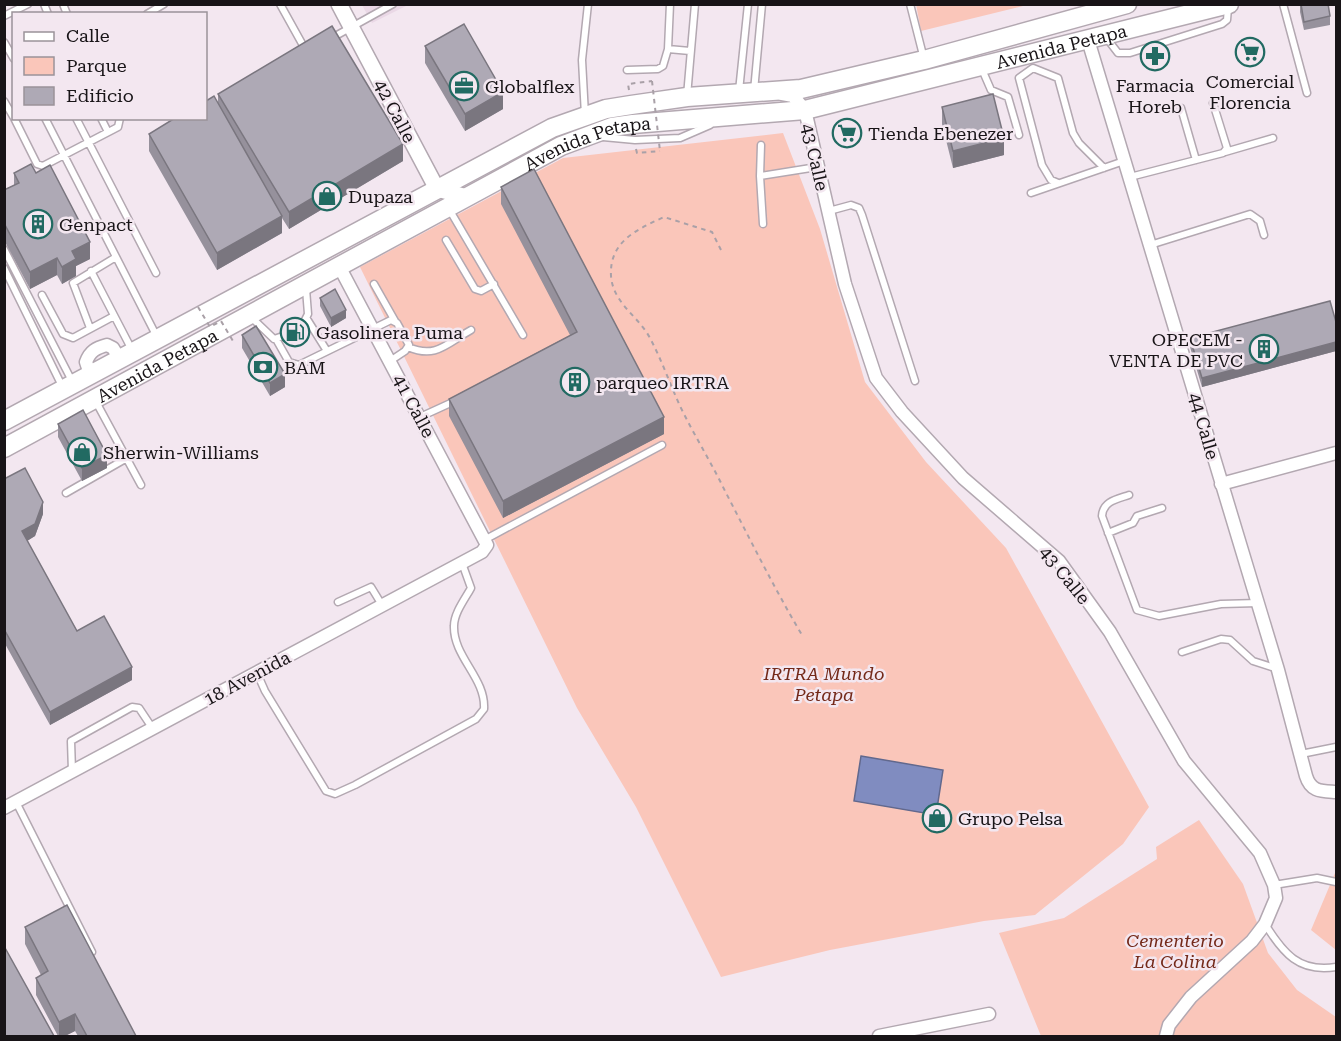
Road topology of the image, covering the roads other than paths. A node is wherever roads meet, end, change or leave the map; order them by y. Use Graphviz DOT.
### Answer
graph roads {
  1 [pos="28,4"];
  2 [pos="280,4"];
  3 [pos="339,4"];
  4 [pos="393,4"];
  5 [pos="588,4"];
  6 [pos="670,4"];
  7 [pos="695,4"];
  8 [pos="748,4"];
  9 [pos="762,4"];
  10 [pos="910,4"];
  11 [pos="1127,4"];
  12 [pos="1283,4"];
  13 [pos="1228,5"];
  14 [pos="1094,9"];
  15 [pos="20,11"];
  16 [pos="351,28"];
  17 [pos="1098,37"];
  18 [pos="4,42"];
  19 [pos="320,44"];
  20 [pos="310,49"];
  21 [pos="668,49"];
  22 [pos="690,51"];
  23 [pos="12,56"];
  24 [pos="924,60"];
  25 [pos="981,66"];
  26 [pos="627,70"];
  27 [pos="751,92"];
  28 [pos="1307,93"];
  29 [pos="687,97"];
  30 [pos="4,101"];
  31 [pos="1213,103"];
  32 [pos="1181,108"];
  33 [pos="805,110"];
  34 [pos="12,115"];
  35 [pos="585,116"];
  36 [pos="15,120"];
  37 [pos="46,120"];
  38 [pos="77,120"];
  39 [pos="102,120"];
  40 [pos="120,120"];
  41 [pos="108,132"];
  42 [pos="1019,135"];
  43 [pos="1273,138"];
  44 [pos="88,142"];
  45 [pos="761,145"];
  46 [pos="1223,153"];
  47 [pos="64,155"];
  48 [pos="1196,160"];
  49 [pos="1124,161"];
  50 [pos="817,167"];
  51 [pos="1104,168"];
  52 [pos="760,176"];
  53 [pos="1129,177"];
  54 [pos="1058,183"];
  55 [pos="437,189"];
  56 [pos="1031,193"];
  57 [pos="467,197"];
  58 [pos="448,208"];
  59 [pos="828,211"];
  60 [pos="763,224"];
  61 [pos="1264,235"];
  62 [pos="446,240"];
  63 [pos="1149,246"];
  64 [pos="4,249"];
  65 [pos="116,257"];
  66 [pos="4,268"];
  67 [pos="340,268"];
  68 [pos="91,270"];
  69 [pos="156,273"];
  70 [pos="374,284"];
  71 [pos="494,284"];
  72 [pos="306,286"];
  73 [pos="42,295"];
  74 [pos="114,316"];
  75 [pos="250,316"];
  76 [pos="395,321"];
  77 [pos="90,328"];
  78 [pos="373,329"];
  79 [pos="471,330"];
  80 [pos="523,335"];
  81 [pos="283,336"];
  82 [pos="158,339"];
  83 [pos="276,339"];
  84 [pos="408,347"];
  85 [pos="327,351"];
  86 [pos="126,355"];
  87 [pos="390,361"];
  88 [pos="915,381"];
  89 [pos="69,386"];
  90 [pos="95,400"];
  91 [pos="458,400"];
  92 [pos="420,417"];
  93 [pos="4,421"];
  94 [pos="662,445"];
  95 [pos="4,448"];
  96 [pos="1336,453"];
  97 [pos="127,458"];
  98 [pos="1221,484"];
  99 [pos="141,485"];
  100 [pos="66,493"];
  101 [pos="1129,495"];
  102 [pos="1162,508"];
  103 [pos="1108,533"];
  104 [pos="486,542"];
  105 [pos="462,562"];
  106 [pos="338,602"];
  107 [pos="1258,603"];
  108 [pos="382,605"];
  109 [pos="1182,652"];
  110 [pos="1278,670"];
  111 [pos="257,673"];
  112 [pos="153,730"];
  113 [pos="1336,747"];
  114 [pos="1300,754"];
  115 [pos="73,772"];
  116 [pos="1336,792"];
  117 [pos="16,802"];
  118 [pos="4,808"];
  119 [pos="1336,882"];
  120 [pos="1274,885"];
  121 [pos="1265,924"];
  122 [pos="93,955"];
  123 [pos="1336,967"];
  124 [pos="989,1014"];
  125 [pos="879,1036"];
  126 [pos="1166,1036"];
  1 -- 15 [label="lane"];
  2 -- 20 [label="lane"];
  3 -- 16 [label="street, 42 Calle"];
  4 -- 16 [label="lane"];
  5 -- 35 [label="lane"];
  6 -- 21 [label="lane"];
  7 -- 22 [label="lane"];
  8 -- 27 [label="lane"];
  9 -- 27 [label="lane"];
  10 -- 24 [label="lane"];
  11 -- 14 [label="main road, Avenida Petapa"];
  12 -- 28 [label="lane"];
  13 -- 17 [label="main road, Avenida Petapa"];
  14 -- 17 [label="main road"];
  14 -- 24 [label="main road, Avenida Petapa"];
  16 -- 19 [label="lane"];
  16 -- 55 [label="street, 42 Calle"];
  17 -- 25 [label="main road, Avenida Petapa"];
  17 -- 49 [label="street, 44 Calle"];
  18 -- 23 [label="lane"];
  21 -- 22 [label="lane"];
  21 -- 26 [label="lane"];
  22 -- 29 [label="lane"];
  24 -- 27 [label="main road, Avenida Petapa"];
  25 -- 33 [label="main road, Avenida Petapa"];
  25 -- 42 [label="lane"];
  27 -- 29 [label="main road, Avenida Petapa"];
  27 -- 33 [label="street, 43 Calle"];
  29 -- 35 [label="main road, Avenida Petapa"];
  30 -- 34 [label="lane"];
  31 -- 46 [label="lane"];
  32 -- 48 [label="lane"];
  33 -- 50 [label="street, 43 Calle"];
  33 -- 57 [label="main road, Avenida Petapa"];
  35 -- 55 [label="main road, Avenida Petapa"];
  36 -- 47 [label="lane"];
  37 -- 47 [label="lane"];
  38 -- 44 [label="lane"];
  39 -- 41 [label="lane"];
  40 -- 41 [label="lane"];
  41 -- 44 [label="lane"];
  43 -- 46 [label="lane"];
  44 -- 47 [label="lane"];
  44 -- 69 [label="lane"];
  45 -- 52 [label="lane"];
  46 -- 48 [label="lane"];
  47 -- 65 [label="lane"];
  48 -- 53 [label="lane"];
  49 -- 51 [label="lane"];
  49 -- 53 [label="street, 44 Calle"];
  50 -- 52 [label="lane"];
  50 -- 59 [label="street, 43 Calle"];
  51 -- 54 [label="lane"];
  51 -- 54 [label="lane"];
  52 -- 60 [label="lane"];
  53 -- 63 [label="street, 44 Calle"];
  54 -- 56 [label="lane"];
  55 -- 57 [label="street"];
  55 -- 82 [label="main road, Avenida Petapa"];
  57 -- 58 [label="main road, Avenida Petapa"];
  58 -- 67 [label="main road, Avenida Petapa"];
  58 -- 71 [label="lane"];
  59 -- 88 [label="lane"];
  59 -- 120 [label="street, 43 Calle"];
  61 -- 63 [label="lane"];
  62 -- 71 [label="lane"];
  63 -- 98 [label="street, 44 Calle"];
  64 -- 89 [label="lane"];
  65 -- 68 [label="lane"];
  65 -- 82 [label="lane"];
  66 -- 89 [label="lane"];
  67 -- 72 [label="main road, Avenida Petapa"];
  67 -- 78 [label="street, 41 Calle"];
  68 -- 74 [label="lane"];
  68 -- 77 [label="lane"];
  70 -- 76 [label="lane"];
  71 -- 80 [label="lane"];
  72 -- 75 [label="main road, Avenida Petapa"];
  72 -- 85 [label="lane"];
  73 -- 77 [label="lane"];
  74 -- 77 [label="lane"];
  74 -- 86 [label="lane"];
  75 -- 83 [label="lane"];
  75 -- 90 [label="main road, Avenida Petapa"];
  76 -- 78 [label="lane"];
  76 -- 84 [label="lane"];
  78 -- 85 [label="lane"];
  78 -- 87 [label="street, 41 Calle"];
  79 -- 84 [label="lane"];
  81 -- 83 [label="lane"];
  82 -- 86 [label="main road, Avenida Petapa"];
  83 -- 85 [label="lane"];
  84 -- 87 [label="lane"];
  86 -- 89 [label="main road, Avenida Petapa"];
  87 -- 92 [label="street, 41 Calle"];
  89 -- 93 [label="main road, Avenida Petapa"];
  90 -- 95 [label="main road, Avenida Petapa"];
  90 -- 97 [label="lane"];
  91 -- 92 [label="lane"];
  92 -- 104 [label="street, 41 Calle"];
  94 -- 104 [label="lane"];
  96 -- 98 [label="street"];
  97 -- 99 [label="lane"];
  97 -- 100 [label="lane"];
  98 -- 107 [label="street, 44 Calle"];
  101 -- 103 [label="lane"];
  102 -- 103 [label="lane"];
  103 -- 107 [label="lane"];
  104 -- 105 [label="street, 18 Avenida"];
  105 -- 108 [label="street, 18 Avenida"];
  105 -- 111 [label="lane"];
  106 -- 108 [label="lane"];
  107 -- 110 [label="street, 44 Calle"];
  108 -- 111 [label="street, 18 Avenida"];
  109 -- 110 [label="lane"];
  110 -- 114 [label="street, 44 Calle"];
  111 -- 112 [label="street, 18 Avenida"];
  112 -- 115 [label="street, 18 Avenida"];
  112 -- 115 [label="lane"];
  113 -- 114 [label="lane"];
  114 -- 116 [label="street, 44 Calle"];
  115 -- 117 [label="street, 18 Avenida"];
  117 -- 118 [label="street, 18 Avenida"];
  117 -- 122 [label="lane"];
  119 -- 120 [label="lane"];
  120 -- 121 [label="street"];
  121 -- 123 [label="lane"];
  121 -- 126 [label="street"];
  124 -- 125 [label="street"];
}
